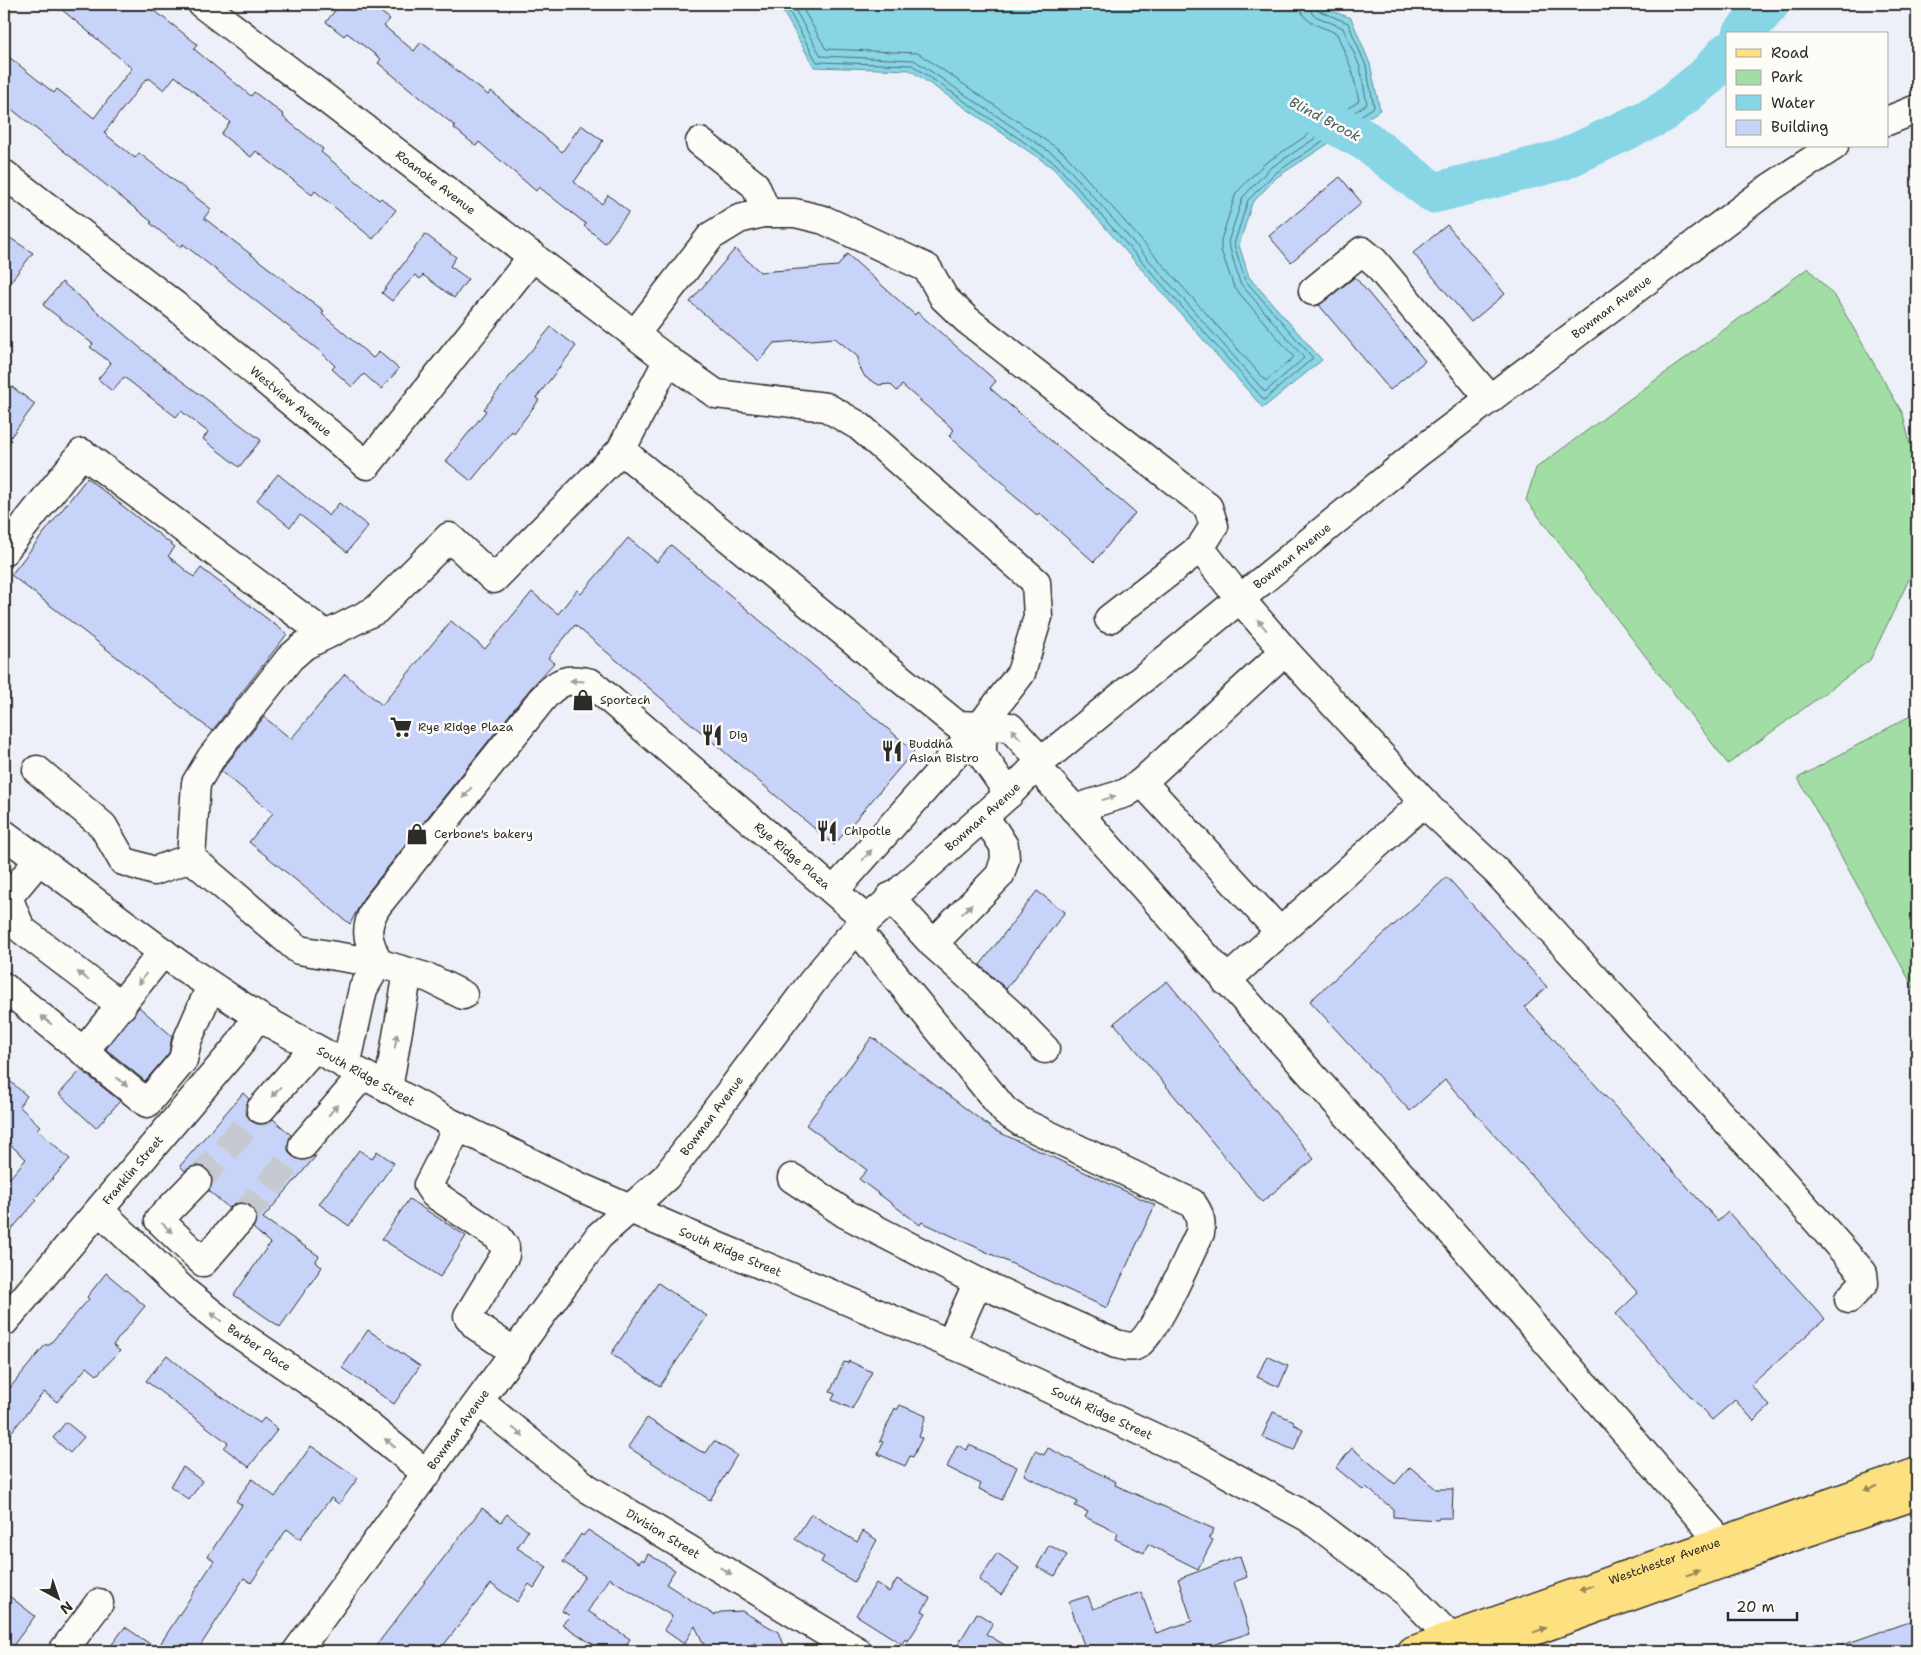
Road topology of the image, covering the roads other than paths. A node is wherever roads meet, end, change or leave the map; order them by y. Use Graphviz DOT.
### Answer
graph roads {
  1 [pos="202,4"];
  2 [pos="1917,109"];
  3 [pos="1888,121"];
  4 [pos="700,142"];
  5 [pos="1831,148"];
  6 [pos="4,174"];
  7 [pos="767,213"];
  8 [pos="533,256"];
  9 [pos="1314,291"];
  10 [pos="635,334"];
  11 [pos="668,360"];
  12 [pos="1490,399"];
  13 [pos="622,450"];
  14 [pos="1200,548"];
  15 [pos="4,551"];
  16 [pos="1240,599"];
  17 [pos="1109,619"];
  18 [pos="326,635"];
  19 [pos="1285,651"];
  20 [pos="982,724"];
  21 [pos="1039,764"];
  22 [pos="37,770"];
  23 [pos="1142,782"];
  24 [pos="1009,794"];
  25 [pos="1424,802"];
  26 [pos="1074,810"];
  27 [pos="982,817"];
  28 [pos="4,834"];
  29 [pos="191,858"];
  30 [pos="39,860"];
  31 [pos="834,891"];
  32 [pos="890,897"];
  33 [pos="6,900"];
  34 [pos="862,924"];
  35 [pos="1280,932"];
  36 [pos="933,944"];
  37 [pos="162,952"];
  38 [pos="378,963"];
  39 [pos="408,972"];
  40 [pos="1226,981"];
  41 [pos="211,986"];
  42 [pos="4,987"];
  43 [pos="463,995"];
  44 [pos="122,1006"];
  45 [pos="256,1016"];
  46 [pos="314,1048"];
  47 [pos="1046,1049"];
  48 [pos="85,1050"];
  49 [pos="354,1071"];
  50 [pos="388,1089"];
  51 [pos="261,1109"];
  52 [pos="458,1127"];
  53 [pos="303,1145"];
  54 [pos="792,1178"];
  55 [pos="197,1181"];
  56 [pos="631,1208"];
  57 [pos="100,1211"];
  58 [pos="241,1218"];
  59 [pos="978,1282"];
  60 [pos="1849,1299"];
  61 [pos="4,1322"];
  62 [pos="950,1344"];
  63 [pos="516,1353"];
  64 [pos="480,1402"];
  65 [pos="1917,1472"];
  66 [pos="427,1474"];
  67 [pos="1917,1495"];
  68 [pos="1720,1542"];
  69 [pos="99,1603"];
  70 [pos="1457,1644"];
  71 [pos="63,1651"];
  72 [pos="297,1651"];
  73 [pos="857,1651"];
  74 [pos="1410,1651"];
  75 [pos="1478,1651"];
  1 -- 8 [label="street, Roanoke Avenue"];
  2 -- 3 [label="street"];
  4 -- 7 [label="street"];
  5 -- 12 [label="street, Bowman Avenue"];
  6 -- 8 [label="street, Westview Avenue"];
  7 -- 10 [label="street"];
  7 -- 14 [label="street"];
  8 -- 10 [label="street, Roanoke Avenue"];
  9 -- 12 [label="street"];
  10 -- 11 [label="street, Roanoke Avenue"];
  11 -- 13 [label="street"];
  11 -- 20 [label="street, Roanoke Avenue"];
  12 -- 16 [label="street, Bowman Avenue"];
  13 -- 18 [label="street"];
  13 -- 20 [label="street"];
  14 -- 16 [label="street"];
  14 -- 17 [label="street"];
  15 -- 18 [label="street"];
  19 -- 16 [label="street, one-way"];
  16 -- 21 [label="street, Bowman Avenue"];
  18 -- 29 [label="street"];
  19 -- 23 [label="street"];
  19 -- 25 [label="street"];
  21 -- 20 [label="street, one-way"];
  20 -- 24 [label="street"];
  31 -- 20 [label="street, Roanoke Avenue, one-way"];
  21 -- 24 [label="street, Bowman Avenue"];
  21 -- 26 [label="street"];
  22 -- 29 [label="street"];
  26 -- 23 [label="street, one-way"];
  23 -- 35 [label="street"];
  24 -- 27 [label="street, Bowman Avenue"];
  25 -- 35 [label="street"];
  25 -- 60 [label="street"];
  26 -- 40 [label="street"];
  27 -- 32 [label="street, Bowman Avenue"];
  36 -- 27 [label="street, one-way"];
  28 -- 30 [label="street, South Ridge Street"];
  29 -- 38 [label="street"];
  30 -- 33 [label="street"];
  30 -- 37 [label="street, South Ridge Street"];
  31 -- 34 [label="street, Rye Ridge Plaza"];
  31 -- 38 [label="street, Rye Ridge Plaza, one-way"];
  32 -- 34 [label="street, Bowman Avenue"];
  32 -- 36 [label="street"];
  44 -- 33 [label="street, one-way"];
  34 -- 56 [label="street, Bowman Avenue"];
  34 -- 59 [label="street, Rye Ridge Plaza"];
  35 -- 40 [label="street"];
  36 -- 47 [label="street"];
  37 -- 41 [label="street, South Ridge Street"];
  37 -- 44 [label="street, one-way"];
  38 -- 39 [label="street"];
  38 -- 49 [label="street"];
  39 -- 43 [label="street"];
  50 -- 39 [label="street, one-way"];
  40 -- 68 [label="street"];
  41 -- 45 [label="street, South Ridge Street"];
  48 -- 41 [label="street, one-way"];
  48 -- 42 [label="street, one-way"];
  44 -- 48 [label="street"];
  45 -- 46 [label="street, South Ridge Street"];
  45 -- 57 [label="street, Franklin Street"];
  46 -- 49 [label="street, South Ridge Street"];
  46 -- 51 [label="street, one-way"];
  49 -- 50 [label="street, South Ridge Street"];
  53 -- 49 [label="street, one-way"];
  50 -- 52 [label="street, South Ridge Street"];
  52 -- 56 [label="street, South Ridge Street"];
  52 -- 63 [label="street"];
  54 -- 59 [label="street"];
  55 -- 58 [label="street, one-way"];
  56 -- 62 [label="street, South Ridge Street"];
  56 -- 63 [label="street, Bowman Avenue"];
  57 -- 61 [label="street, Franklin Street"];
  66 -- 57 [label="street, Barber Place, one-way"];
  59 -- 62 [label="street"];
  62 -- 70 [label="street, South Ridge Street"];
  63 -- 64 [label="street, Bowman Avenue"];
  64 -- 66 [label="street, Bowman Avenue"];
  64 -- 73 [label="street, Division Street, one-way"];
  65 -- 68 [label="main road, Westchester Avenue, one-way"];
  66 -- 72 [label="street, Bowman Avenue"];
  75 -- 67 [label="main road, Westchester Avenue, one-way"];
  68 -- 70 [label="main road, Westchester Avenue, one-way"];
  69 -- 71 [label="street"];
  70 -- 74 [label="main road, Westchester Avenue"];
}
